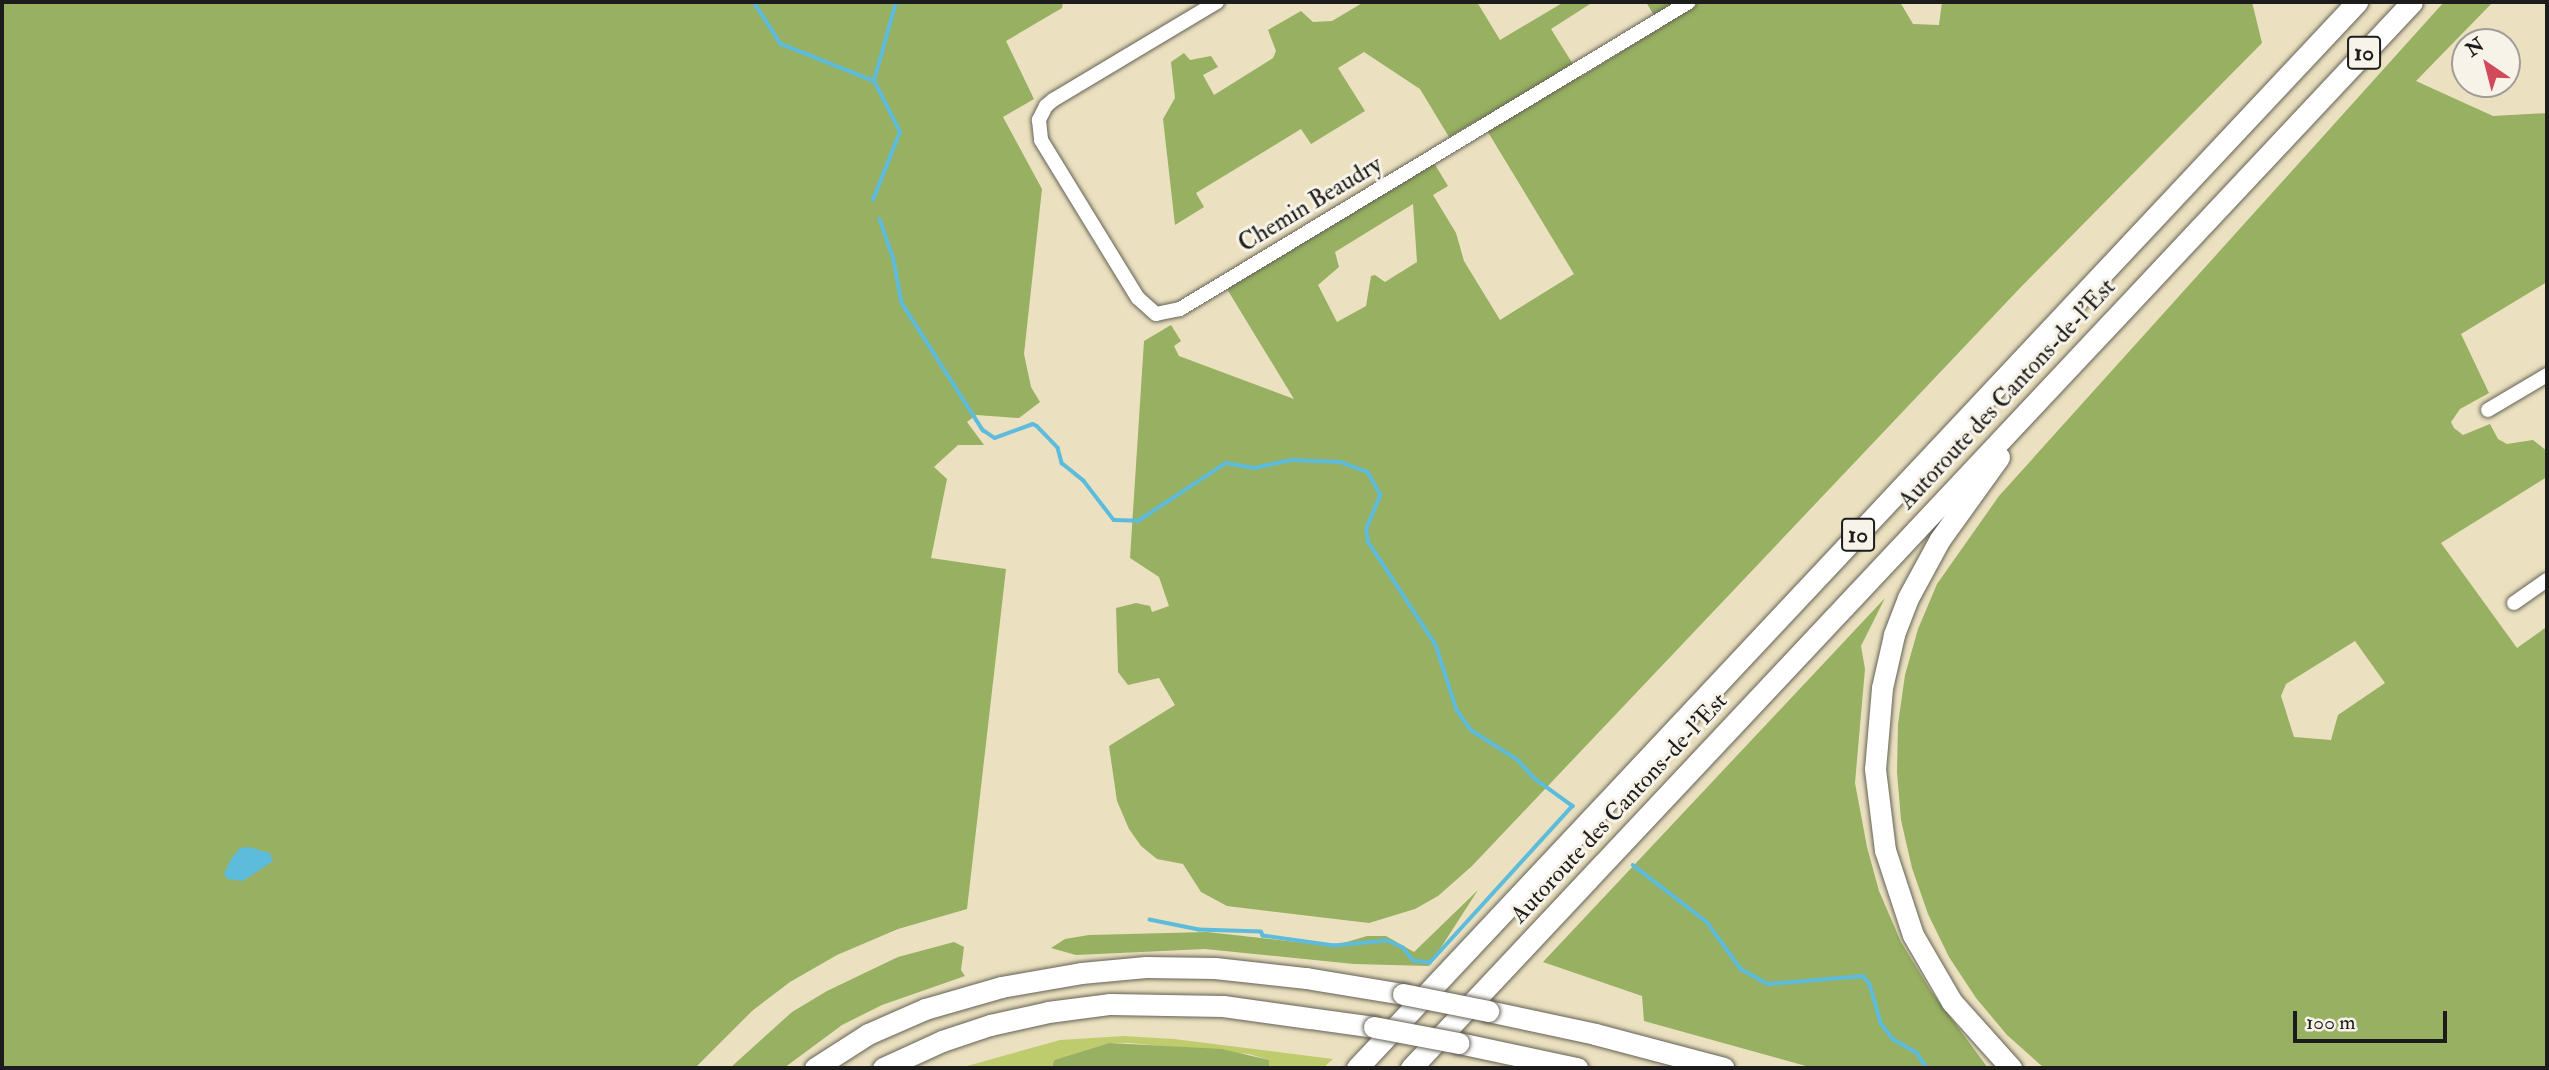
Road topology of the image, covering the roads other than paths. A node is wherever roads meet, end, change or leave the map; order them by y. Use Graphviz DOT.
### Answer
graph roads {
  1 [pos="1217,2"];
  2 [pos="1689,2"];
  3 [pos="2357,2"];
  4 [pos="2412,2"];
  5 [pos="2547,375"];
  6 [pos="2041,398"];
  7 [pos="2488,410"];
  8 [pos="2547,580"];
  9 [pos="2514,603"];
  10 [pos="815,1068"];
  11 [pos="883,1068"];
  12 [pos="1357,1068"];
  13 [pos="1411,1068"];
  14 [pos="1577,1068"];
  15 [pos="1724,1068"];
  16 [pos="2011,1068"];
  1 -- 2 [label="street, Chemin Beaudry"];
  3 -- 12 [label="highway, Autoroute des Cantons-de-l'Est / 10"];
  4 -- 6 [label="highway, Autoroute des Cantons-de-l'Est / 10"];
  5 -- 7 [label="street"];
  6 -- 13 [label="highway, Autoroute des Cantons-de-l'Est / 10"];
  6 -- 16 [label="highway"];
  8 -- 9 [label="street"];
  10 -- 15 [label="highway, bridge"];
  11 -- 14 [label="highway, bridge"];
}
